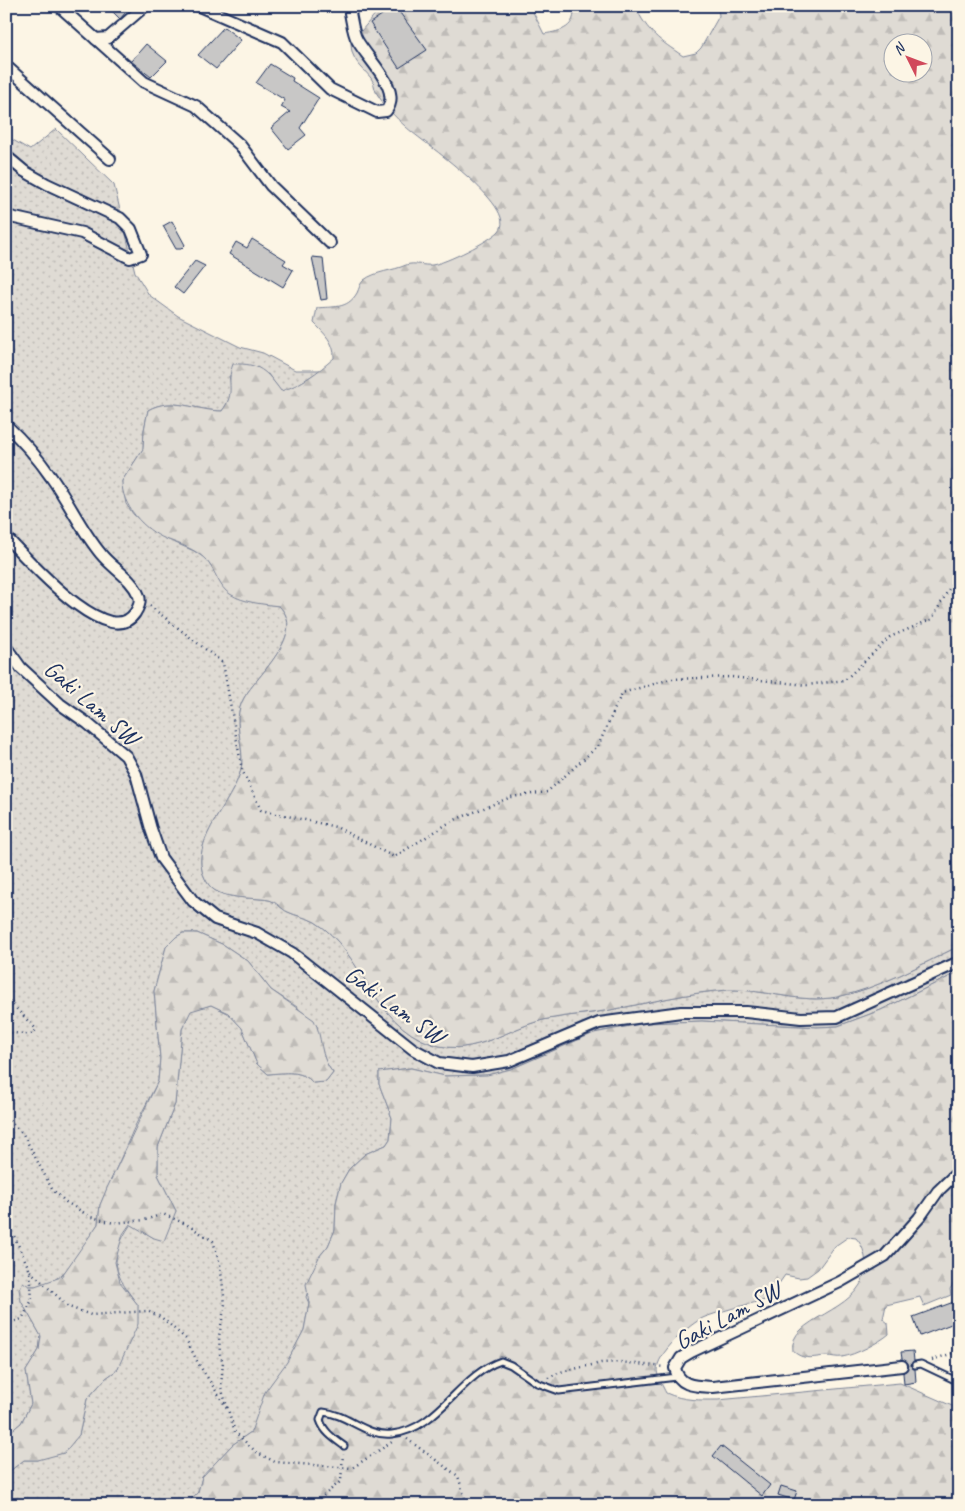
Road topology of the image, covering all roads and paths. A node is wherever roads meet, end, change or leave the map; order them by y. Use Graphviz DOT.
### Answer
graph roads {
  1 [pos="59,6"];
  2 [pos="145,6"];
  3 [pos="198,6"];
  4 [pos="354,6"];
  5 [pos="96,39"];
  6 [pos="6,66"];
  7 [pos="6,156"];
  8 [pos="110,160"];
  9 [pos="6,216"];
  10 [pos="330,243"];
  11 [pos="6,425"];
  12 [pos="6,537"];
  13 [pos="959,571"];
  14 [pos="139,597"];
  15 [pos="6,647"];
  16 [pos="959,962"];
  17 [pos="6,998"];
  18 [pos="6,1033"];
  19 [pos="6,1117"];
  20 [pos="959,1171"];
  21 [pos="6,1218"];
  22 [pos="30,1271"];
  23 [pos="6,1324"];
  24 [pos="959,1351"];
  25 [pos="914,1364"];
  26 [pos="921,1364"];
  27 [pos="902,1366"];
  28 [pos="676,1372"];
  29 [pos="959,1382"];
  30 [pos="537,1384"];
  31 [pos="231,1416"];
  32 [pos="398,1432"];
  33 [pos="344,1446"];
  34 [pos="343,1467"];
  35 [pos="320,1505"];
  36 [pos="467,1505"];
  1 -- 5 [label="street"];
  2 -- 5 [label="street"];
  3 -- 4 [label="street"];
  5 -- 10 [label="street"];
  6 -- 8 [label="street"];
  7 -- 9 [label="street"];
  11 -- 14 [label="street"];
  12 -- 14 [label="street"];
  13 -- 14 [label="path"];
  15 -- 16 [label="street, Gaki Lam SW"];
  17 -- 18 [label="path"];
  19 -- 31 [label="path"];
  20 -- 28 [label="street, Gaki Lam SW"];
  21 -- 22 [label="path"];
  22 -- 23 [label="path"];
  22 -- 31 [label="path"];
  24 -- 26 [label="path"];
  25 -- 26 [label="lane"];
  26 -- 29 [label="lane"];
  27 -- 28 [label="street, Gaki Lam SW"];
  28 -- 30 [label="lane"];
  28 -- 30 [label="path"];
  30 -- 32 [label="lane"];
  31 -- 34 [label="path"];
  32 -- 33 [label="lane"];
  32 -- 34 [label="path"];
  32 -- 36 [label="path"];
  33 -- 34 [label="path"];
  34 -- 35 [label="path"];
}
